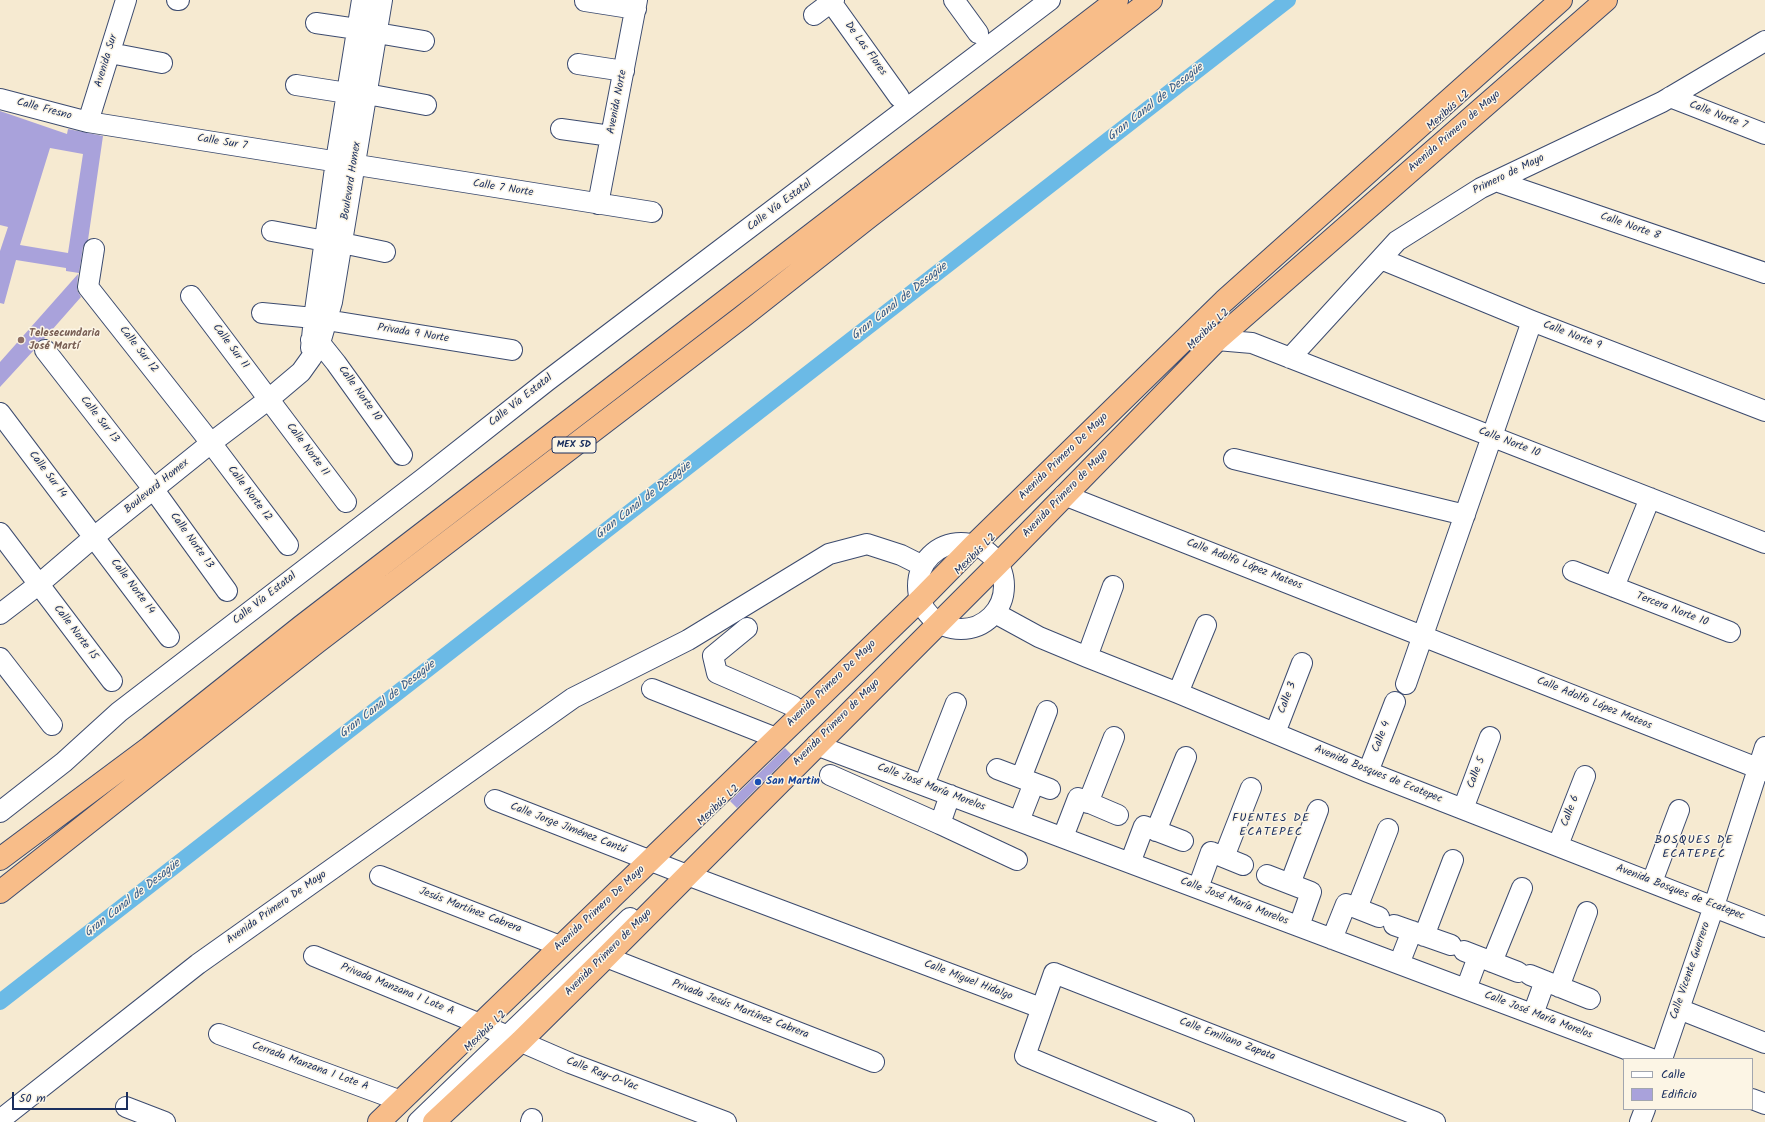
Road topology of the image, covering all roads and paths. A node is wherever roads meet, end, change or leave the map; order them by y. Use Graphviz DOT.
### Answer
graph roads {
  1 [pos="126,0"];
  2 [pos="362,0"];
  3 [pos="382,0"];
  4 [pos="954,0"];
  5 [pos="1050,0"];
  6 [pos="1117,0"];
  7 [pos="1151,0"];
  8 [pos="1561,0"];
  9 [pos="1571,0"];
  10 [pos="1591,0"];
  11 [pos="1606,0"];
  12 [pos="585,1"];
  13 [pos="832,1"];
  14 [pos="637,4"];
  15 [pos="814,16"];
  16 [pos="316,23"];
  17 [pos="357,29"];
  18 [pos="377,33"];
  19 [pos="978,33"];
  20 [pos="424,41"];
  21 [pos="1765,41"];
  22 [pos="110,53"];
  23 [pos="162,63"];
  24 [pos="578,64"];
  25 [pos="624,71"];
  26 [pos="296,85"];
  27 [pos="347,93"];
  28 [pos="367,94"];
  29 [pos="899,97"];
  30 [pos="1670,97"];
  31 [pos="0,98"];
  32 [pos="426,105"];
  33 [pos="88,122"];
  34 [pos="561,129"];
  35 [pos="1765,134"];
  36 [pos="611,136"];
  37 [pos="346,162"];
  38 [pos="1496,181"];
  39 [pos="598,204"];
  40 [pos="652,212"];
  41 [pos="272,231"];
  42 [pos="333,242"];
  43 [pos="94,249"];
  44 [pos="385,252"];
  45 [pos="1381,259"];
  46 [pos="1305,263"];
  47 [pos="1765,273"];
  48 [pos="191,296"];
  49 [pos="1231,311"];
  50 [pos="262,313"];
  51 [pos="321,320"];
  52 [pos="1532,321"];
  53 [pos="1207,335"];
  54 [pos="1252,343"];
  55 [pos="314,347"];
  56 [pos="45,350"];
  57 [pos="512,350"];
  58 [pos="1290,358"];
  59 [pos="269,399"];
  60 [pos="1765,411"];
  61 [pos="0,413"];
  62 [pos="1492,437"];
  63 [pos="211,443"];
  64 [pos="402,455"];
  65 [pos="1234,459"];
  66 [pos="154,490"];
  67 [pos="1064,495"];
  68 [pos="1650,498"];
  69 [pos="346,502"];
  70 [pos="1465,515"];
  71 [pos="0,534"];
  72 [pos="94,537"];
  73 [pos="1765,543"];
  74 [pos="288,545"];
  75 [pos="987,553"];
  76 [pos="923,566"];
  77 [pos="1572,571"];
  78 [pos="38,584"];
  79 [pos="1113,586"];
  80 [pos="1614,587"];
  81 [pos="227,591"];
  82 [pos="928,612"];
  83 [pos="995,613"];
  84 [pos="0,614"];
  85 [pos="1206,625"];
  86 [pos="747,628"];
  87 [pos="1730,632"];
  88 [pos="1424,635"];
  89 [pos="169,637"];
  90 [pos="1087,657"];
  91 [pos="0,658"];
  92 [pos="1302,663"];
  93 [pos="112,681"];
  94 [pos="1406,684"];
  95 [pos="652,689"];
  96 [pos="1178,693"];
  97 [pos="1395,702"];
  98 [pos="956,703"];
  99 [pos="1047,711"];
  100 [pos="801,714"];
  101 [pos="52,725"];
  102 [pos="1275,733"];
  103 [pos="1114,737"];
  104 [pos="1490,737"];
  105 [pos="776,738"];
  106 [pos="816,744"];
  107 [pos="1765,747"];
  108 [pos="1186,757"];
  109 [pos="997,769"];
  110 [pos="1762,770"];
  111 [pos="1368,772"];
  112 [pos="830,775"];
  113 [pos="1585,776"];
  114 [pos="1035,783"];
  115 [pos="924,785"];
  116 [pos="1251,788"];
  117 [pos="950,795"];
  118 [pos="494,800"];
  119 [pos="1088,803"];
  120 [pos="1463,809"];
  121 [pos="1318,810"];
  122 [pos="1679,810"];
  123 [pos="0,812"];
  124 [pos="1118,815"];
  125 [pos="1019,821"];
  126 [pos="940,824"];
  127 [pos="1388,829"];
  128 [pos="1156,831"];
  129 [pos="1063,837"];
  130 [pos="1183,841"];
  131 [pos="1558,845"];
  132 [pos="1224,857"];
  133 [pos="0,859"];
  134 [pos="1017,860"];
  135 [pos="1453,860"];
  136 [pos="1130,863"];
  137 [pos="1243,865"];
  138 [pos="669,868"];
  139 [pos="1267,875"];
  140 [pos="380,876"];
  141 [pos="1652,882"];
  142 [pos="1290,884"];
  143 [pos="1198,888"];
  144 [pos="1522,888"];
  145 [pos="0,892"];
  146 [pos="1714,906"];
  147 [pos="1357,908"];
  148 [pos="1587,912"];
  149 [pos="1299,926"];
  150 [pos="1402,927"];
  151 [pos="1765,927"];
  152 [pos="1332,939"];
  153 [pos="560,946"];
  154 [pos="1471,954"];
  155 [pos="314,956"];
  156 [pos="606,957"];
  157 [pos="1399,964"];
  158 [pos="1538,979"];
  159 [pos="1466,989"];
  160 [pos="1590,999"];
  161 [pos="1041,1008"];
  162 [pos="1679,1009"];
  163 [pos="1533,1014"];
  164 [pos="500,1032"];
  165 [pos="219,1034"];
  166 [pos="1765,1043"];
  167 [pos="1649,1058"];
  168 [pos="1662,1058"];
  169 [pos="874,1062"];
  170 [pos="1753,1098"];
  171 [pos="401,1101"];
  172 [pos="1765,1104"];
  173 [pos="126,1107"];
  174 [pos="1645,1110"];
  175 [pos="0,1120"];
  176 [pos="165,1122"];
  177 [pos="379,1122"];
  178 [pos="393,1122"];
  179 [pos="418,1122"];
  180 [pos="434,1122"];
  181 [pos="726,1122"];
  182 [pos="1184,1122"];
  183 [pos="1435,1122"];
  184 [pos="1640,1122"];
  1 -- 22 [label="street, Avenida Sur"];
  2 -- 17 [label="street, Boulevard Homex"];
  3 -- 18 [label="street, Boulevard Homex"];
  4 -- 19 [label="street"];
  5 -- 123 [label="street, Calle Vía Estatal"];
  6 -- 133 [label="highway, MEX 5D"];
  7 -- 145 [label="highway, MEX 5D"];
  8 -- 49 [label="highway, Avenida Primero De Mayo"];
  9 -- 49 [label="street, Mexibús L2"];
  10 -- 49 [label="street, Mexibús L2"];
  11 -- 46 [label="highway, Avenida Primero de Mayo"];
  12 -- 14 [label="street"];
  13 -- 15 [label="street"];
  13 -- 29 [label="street, De Las Flores"];
  14 -- 25 [label="street, Avenida Norte"];
  16 -- 17 [label="street"];
  17 -- 27 [label="street, Boulevard Homex"];
  18 -- 20 [label="street"];
  18 -- 28 [label="street, Boulevard Homex"];
  21 -- 30 [label="street, Primero de Mayo"];
  22 -- 23 [label="street"];
  22 -- 33 [label="street, Avenida Sur"];
  24 -- 25 [label="street"];
  25 -- 36 [label="street, Avenida Norte"];
  26 -- 27 [label="street"];
  27 -- 37 [label="street, Boulevard Homex"];
  28 -- 32 [label="street"];
  28 -- 37 [label="street, Boulevard Homex"];
  30 -- 35 [label="street, Calle Norte 7"];
  30 -- 38 [label="street, Primero de Mayo"];
  31 -- 33 [label="street, Calle Fresno"];
  33 -- 37 [label="street, Calle Sur 7"];
  34 -- 36 [label="street"];
  36 -- 39 [label="street, Avenida Norte"];
  37 -- 39 [label="street, Calle 7 Norte"];
  37 -- 42 [label="street, Boulevard Homex"];
  38 -- 45 [label="street, Primero de Mayo"];
  38 -- 47 [label="street, Calle Norte 8"];
  39 -- 40 [label="street, Calle 7 Norte"];
  41 -- 42 [label="street"];
  42 -- 44 [label="street"];
  42 -- 51 [label="street, Boulevard Homex"];
  43 -- 63 [label="street, Calle Sur 12"];
  45 -- 52 [label="street, Calle Norte 9"];
  45 -- 58 [label="street, Primero de Mayo"];
  46 -- 49 [label="highway, Avenida Primero De Mayo"];
  48 -- 59 [label="street, Calle Sur 11"];
  49 -- 53 [label="highway, Avenida Primero De Mayo"];
  49 -- 54 [label="street"];
  50 -- 51 [label="street, Privada 9 Norte"];
  51 -- 55 [label="street, Boulevard Homex"];
  51 -- 57 [label="street, Privada 9 Norte"];
  52 -- 60 [label="street, Calle Norte 9"];
  52 -- 62 [label="street"];
  53 -- 54 [label="street, Calle Norte 10"];
  53 -- 67 [label="highway, Avenida Primero de Mayo"];
  53 -- 75 [label="highway, Avenida Primero De Mayo"];
  54 -- 58 [label="street, Calle Norte 10"];
  55 -- 59 [label="street, Boulevard Homex"];
  55 -- 64 [label="street, Calle Norte 10"];
  56 -- 66 [label="street, Calle Sur 13"];
  58 -- 62 [label="street, Calle Norte 10"];
  59 -- 63 [label="street, Boulevard Homex"];
  59 -- 69 [label="street, Calle Norte 11"];
  61 -- 72 [label="street, Calle Sur 14"];
  62 -- 68 [label="street, Calle Norte 10"];
  62 -- 70 [label="street"];
  63 -- 66 [label="street, Boulevard Homex"];
  63 -- 74 [label="street, Calle Norte 12"];
  65 -- 70 [label="street"];
  66 -- 72 [label="street, Boulevard Homex"];
  66 -- 81 [label="street, Calle Norte 13"];
  67 -- 75 [label="highway, Avenida Primero de Mayo"];
  67 -- 88 [label="street, Calle Adolfo López Mateos"];
  68 -- 73 [label="street, Calle Norte 10"];
  68 -- 80 [label="street"];
  70 -- 88 [label="street"];
  71 -- 78 [label="street, Calle Norte 15"];
  72 -- 78 [label="street, Boulevard Homex"];
  72 -- 89 [label="street, Calle Norte 14"];
  75 -- 76 [label="street"];
  75 -- 82 [label="highway, Avenida Primero De Mayo"];
  75 -- 82 [label="highway, Avenida Primero de Mayo"];
  75 -- 83 [label="street"];
  76 -- 82 [label="street"];
  76 -- 175 [label="street, Avenida Primero De Mayo"];
  77 -- 80 [label="street, Tercera Norte 10"];
  78 -- 84 [label="street, Boulevard Homex"];
  78 -- 93 [label="street, Calle Norte 15"];
  79 -- 90 [label="street"];
  80 -- 87 [label="street, Tercera Norte 10"];
  82 -- 83 [label="street"];
  82 -- 100 [label="highway, Avenida Primero De Mayo"];
  82 -- 106 [label="highway, Avenida Primero de Mayo"];
  82 -- 138 [label="street, Mexibús L2"];
  83 -- 90 [label="street, Avenida Bosques de Ecatepec"];
  85 -- 96 [label="street"];
  86 -- 100 [label="street"];
  88 -- 94 [label="street"];
  88 -- 110 [label="street, Calle Adolfo López Mateos"];
  90 -- 96 [label="street, Avenida Bosques de Ecatepec"];
  91 -- 101 [label="street"];
  92 -- 102 [label="street, Calle 3"];
  95 -- 105 [label="street"];
  96 -- 102 [label="street, Avenida Bosques de Ecatepec"];
  97 -- 111 [label="street, Calle 4"];
  98 -- 115 [label="street"];
  99 -- 114 [label="street"];
  100 -- 105 [label="highway, Avenida Primero De Mayo"];
  102 -- 111 [label="street, Avenida Bosques de Ecatepec"];
  103 -- 119 [label="street"];
  104 -- 120 [label="street, Calle 5"];
  105 -- 138 [label="highway, Avenida Primero De Mayo"];
  106 -- 115 [label="street, Calle José María Morelos"];
  106 -- 138 [label="highway, Avenida Primero de Mayo"];
  107 -- 110 [label="street, Calle Vicente Guerrero"];
  108 -- 128 [label="street"];
  109 -- 114 [label="street"];
  110 -- 146 [label="street, Calle Vicente Guerrero"];
  111 -- 120 [label="street, Avenida Bosques de Ecatepec"];
  112 -- 126 [label="street"];
  113 -- 131 [label="street, Calle 6"];
  114 -- 125 [label="street"];
  115 -- 117 [label="street, Calle José María Morelos"];
  116 -- 132 [label="street"];
  117 -- 125 [label="street, Calle José María Morelos"];
  117 -- 126 [label="street"];
  118 -- 138 [label="street, Calle Jorge Jiménez Cantú"];
  119 -- 124 [label="street"];
  119 -- 129 [label="street"];
  120 -- 131 [label="street, Avenida Bosques de Ecatepec"];
  121 -- 142 [label="street"];
  122 -- 141 [label="street"];
  125 -- 129 [label="street, Calle José María Morelos"];
  126 -- 134 [label="street"];
  127 -- 147 [label="street"];
  128 -- 130 [label="street"];
  128 -- 136 [label="street"];
  129 -- 136 [label="street, Calle José María Morelos"];
  131 -- 141 [label="street, Avenida Bosques de Ecatepec"];
  132 -- 137 [label="street"];
  132 -- 143 [label="street"];
  135 -- 150 [label="street"];
  136 -- 143 [label="street, Calle José María Morelos"];
  138 -- 153 [label="highway, Avenida Primero De Mayo"];
  138 -- 156 [label="highway, Avenida Primero de Mayo"];
  138 -- 161 [label="street, Calle Miguel Hidalgo"];
  138 -- 164 [label="street, Mexibús L2"];
  139 -- 142 [label="street"];
  140 -- 153 [label="street, Jesús Martínez Cabrera"];
  141 -- 146 [label="street, Avenida Bosques de Ecatepec"];
  142 -- 149 [label="street"];
  143 -- 149 [label="street, Calle José María Morelos"];
  144 -- 154 [label="street"];
  146 -- 151 [label="street, Avenida Bosques de Ecatepec"];
  146 -- 162 [label="street, Calle Vicente Guerrero"];
  147 -- 150 [label="street"];
  147 -- 152 [label="street"];
  148 -- 158 [label="street"];
  149 -- 152 [label="street, Calle José María Morelos"];
  150 -- 154 [label="street"];
  150 -- 157 [label="street"];
  152 -- 157 [label="street, Calle José María Morelos"];
  153 -- 164 [label="highway, Avenida Primero De Mayo"];
  154 -- 158 [label="street"];
  154 -- 159 [label="street"];
  155 -- 164 [label="street, Privada Manzana 1 Lote A"];
  156 -- 164 [label="highway, Avenida Primero de Mayo"];
  156 -- 169 [label="street, Privada Jesús Martínez Cabrera"];
  157 -- 159 [label="street, Calle José María Morelos"];
  158 -- 160 [label="street"];
  158 -- 163 [label="street"];
  159 -- 163 [label="street, Calle José María Morelos"];
  161 -- 182 [label="street"];
  161 -- 183 [label="street, Calle Emiliano Zapata"];
  162 -- 166 [label="street"];
  162 -- 168 [label="street, Calle Vicente Guerrero"];
  163 -- 167 [label="street, Calle José María Morelos"];
  164 -- 171 [label="highway, Avenida Primero De Mayo"];
  164 -- 178 [label="street, Mexibús L2"];
  164 -- 179 [label="street, Mexibús L2"];
  164 -- 180 [label="highway, Avenida Primero de Mayo"];
  164 -- 181 [label="street, Calle Ray-O-Vac"];
  165 -- 171 [label="street, Cerrada Manzana 1 Lote A"];
  170 -- 172 [label="street"];
  171 -- 177 [label="highway, Avenida Primero De Mayo"];
  173 -- 176 [label="street"];
  174 -- 184 [label="street"];
}
